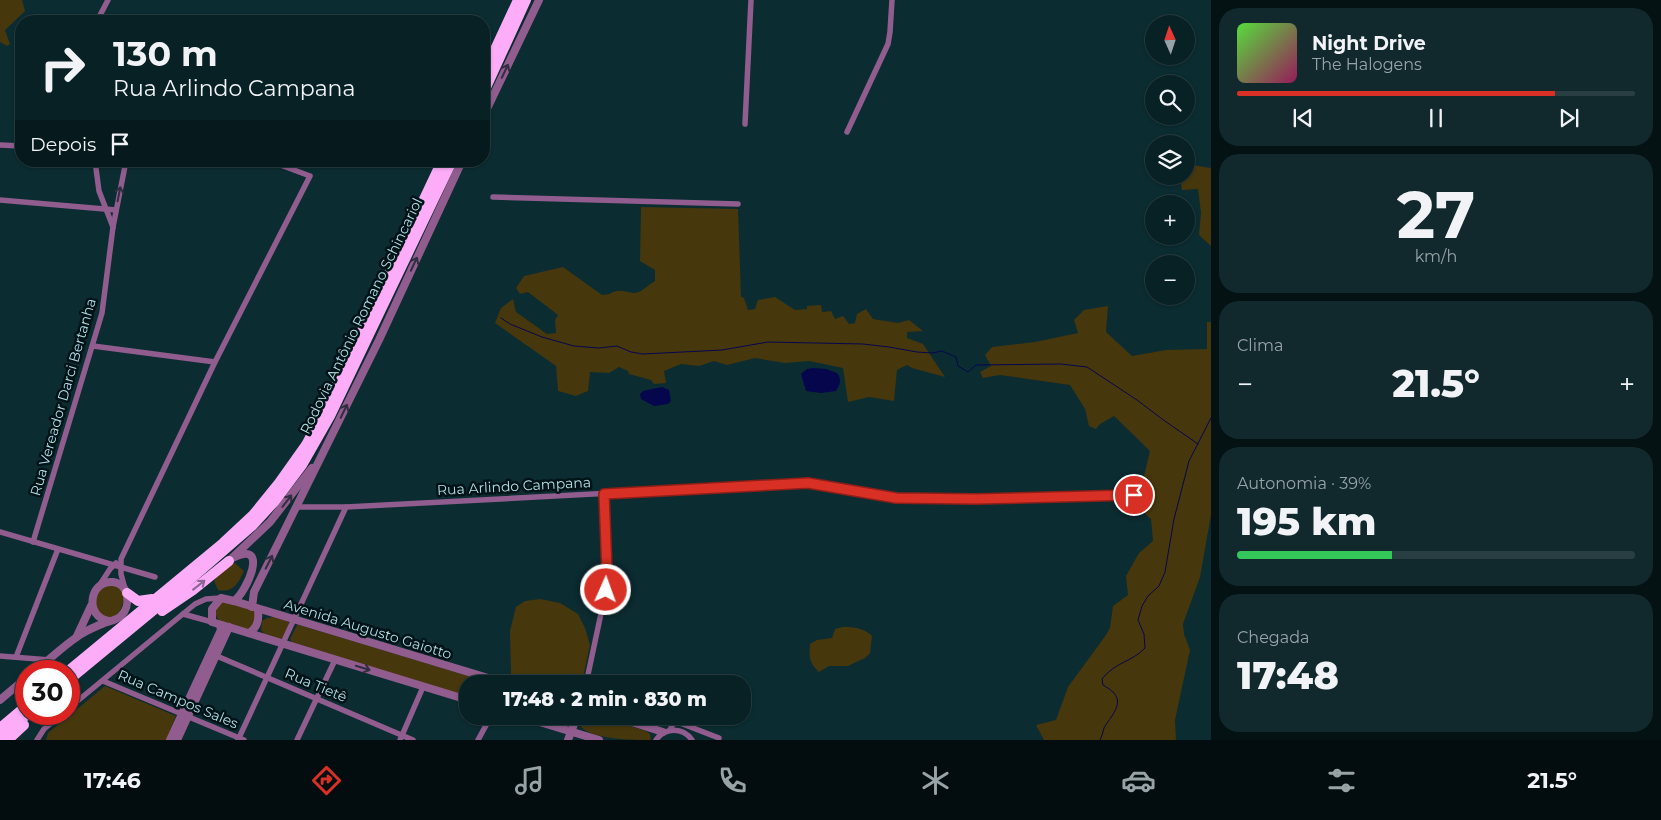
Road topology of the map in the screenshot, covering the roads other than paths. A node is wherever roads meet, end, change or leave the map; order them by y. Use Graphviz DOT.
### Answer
graph roads {
  1 [pos="108,0"];
  2 [pos="518,0"];
  3 [pos="526,0"];
  4 [pos="539,0"];
  5 [pos="751,0"];
  6 [pos="892,0"];
  7 [pos="100,15"];
  8 [pos="490,60"];
  9 [pos="490,79"];
  10 [pos="490,103"];
  11 [pos="745,124"];
  12 [pos="847,132"];
  13 [pos="0,145"];
  14 [pos="15,146"];
  15 [pos="96,167"];
  16 [pos="125,167"];
  17 [pos="286,167"];
  18 [pos="439,167"];
  19 [pos="449,167"];
  20 [pos="459,167"];
  21 [pos="493,197"];
  22 [pos="0,200"];
  23 [pos="738,204"];
  24 [pos="105,208"];
  25 [pos="116,210"];
  26 [pos="113,227"];
  27 [pos="93,346"];
  28 [pos="215,362"];
  29 [pos="322,454"];
  30 [pos="604,494"];
  31 [pos="1151,495"];
  32 [pos="296,507"];
  33 [pos="346,507"];
  34 [pos="0,532"];
  35 [pos="33,542"];
  36 [pos="58,549"];
  37 [pos="121,559"];
  38 [pos="229,561"];
  39 [pos="114,565"];
  40 [pos="120,567"];
  41 [pos="155,577"];
  42 [pos="98,587"];
  43 [pos="126,591"];
  44 [pos="156,598"];
  45 [pos="221,598"];
  46 [pos="234,601"];
  47 [pos="91,606"];
  48 [pos="255,608"];
  49 [pos="183,614"];
  50 [pos="294,620"];
  51 [pos="109,621"];
  52 [pos="216,624"];
  53 [pos="229,628"];
  54 [pos="129,631"];
  55 [pos="249,633"];
  56 [pos="77,636"];
  57 [pos="283,644"];
  58 [pos="213,655"];
  59 [pos="0,656"];
  60 [pos="16,658"];
  61 [pos="50,660"];
  62 [pos="335,660"];
  63 [pos="80,661"];
  64 [pos="80,671"];
  65 [pos="478,675"];
  66 [pos="588,675"];
  67 [pos="267,678"];
  68 [pos="103,681"];
  69 [pos="15,687"];
  70 [pos="423,687"];
  71 [pos="459,697"];
  72 [pos="316,698"];
  73 [pos="80,699"];
  74 [pos="0,700"];
  75 [pos="15,713"];
  76 [pos="15,715"];
  77 [pos="185,715"];
  78 [pos="0,722"];
  79 [pos="15,725"];
  80 [pos="22,725"];
  81 [pos="49,725"];
  82 [pos="486,725"];
  83 [pos="550,725"];
  84 [pos="574,725"];
  85 [pos="645,725"];
  86 [pos="672,725"];
  87 [pos="690,725"];
  88 [pos="553,726"];
  89 [pos="0,728"];
  90 [pos="667,731"];
  91 [pos="0,737"];
  92 [pos="569,737"];
  93 [pos="401,738"];
  94 [pos="719,738"];
  95 [pos="240,739"];
  96 [pos="8,740"];
  97 [pos="37,740"];
  98 [pos="170,740"];
  99 [pos="177,740"];
  100 [pos="297,740"];
  101 [pos="413,740"];
  102 [pos="478,740"];
  103 [pos="599,740"];
  104 [pos="656,740"];
  105 [pos="692,740"];
  1 -- 7 [label="street"];
  2 -- 8 [label="highway"];
  3 -- 9 [label="highway"];
  10 -- 4 [label="street, one-way"];
  5 -- 11 [label="street"];
  6 -- 12 [label="street"];
  13 -- 14 [label="street"];
  15 -- 24 [label="street, Rua Vereador Darci Bertanha"];
  25 -- 16 [label="street, Rua Vereador Darci Bertanha, one-way"];
  17 -- 28 [label="street"];
  18 -- 44 [label="highway, Rodovia Antônio Romano Schincariol"];
  19 -- 54 [label="highway, Rodovia Antônio Romano Schincariol"];
  29 -- 20 [label="street, one-way"];
  21 -- 23 [label="street"];
  22 -- 24 [label="street"];
  24 -- 25 [label="street"];
  24 -- 26 [label="street, Rua Vereador Darci Bertanha"];
  25 -- 26 [label="street, Rua Vereador Darci Bertanha"];
  26 -- 27 [label="street, Rua Vereador Darci Bertanha"];
  27 -- 28 [label="street"];
  27 -- 35 [label="street, Rua Vereador Darci Bertanha"];
  28 -- 37 [label="street"];
  29 -- 32 [label="street"];
  38 -- 29 [label="street, one-way"];
  30 -- 31 [label="street, Rua Arlindo Campana"];
  30 -- 33 [label="street, Rua Arlindo Campana"];
  30 -- 66 [label="street"];
  32 -- 33 [label="street, Rua Arlindo Campana"];
  48 -- 32 [label="street, one-way"];
  33 -- 50 [label="street"];
  34 -- 35 [label="street"];
  35 -- 36 [label="street"];
  36 -- 39 [label="street"];
  36 -- 60 [label="street"];
  37 -- 39 [label="street"];
  37 -- 40 [label="street"];
  38 -- 46 [label="street"];
  54 -- 38 [label="highway, one-way"];
  39 -- 40 [label="street"];
  39 -- 42 [label="street"];
  40 -- 41 [label="street"];
  40 -- 43 [label="street"];
  42 -- 43 [label="street"];
  42 -- 47 [label="street"];
  43 -- 44 [label="highway"];
  43 -- 51 [label="street"];
  44 -- 63 [label="highway, Rodovia Antônio Romano Schincariol"];
  45 -- 46 [label="street, Avenida Augusto Gaiotto"];
  45 -- 49 [label="street"];
  45 -- 52 [label="street"];
  46 -- 48 [label="street, Avenida Augusto Gaiotto"];
  47 -- 51 [label="street"];
  47 -- 56 [label="street"];
  48 -- 50 [label="street, Avenida Augusto Gaiotto"];
  48 -- 55 [label="street"];
  49 -- 52 [label="street"];
  49 -- 68 [label="street"];
  50 -- 57 [label="street"];
  50 -- 65 [label="street, Avenida Augusto Gaiotto"];
  51 -- 56 [label="street"];
  52 -- 53 [label="street"];
  52 -- 58 [label="street"];
  53 -- 55 [label="street"];
  53 -- 58 [label="street"];
  54 -- 64 [label="highway, Rodovia Antônio Romano Schincariol"];
  55 -- 57 [label="street"];
  56 -- 61 [label="street"];
  57 -- 62 [label="street"];
  57 -- 67 [label="street"];
  58 -- 67 [label="street, Rua Tietê"];
  58 -- 77 [label="street"];
  59 -- 60 [label="street"];
  60 -- 61 [label="street"];
  62 -- 70 [label="street, one-way"];
  62 -- 72 [label="street"];
  67 -- 72 [label="street, Rua Tietê"];
  67 -- 95 [label="street"];
  68 -- 73 [label="street"];
  68 -- 77 [label="street, Rua Campos Sales"];
  69 -- 74 [label="street"];
  70 -- 71 [label="street"];
  70 -- 93 [label="street"];
  72 -- 93 [label="street, Rua Tietê"];
  72 -- 100 [label="street"];
  75 -- 78 [label="highway"];
  76 -- 89 [label="highway"];
  77 -- 95 [label="street, Rua Campos Sales"];
  77 -- 98 [label="street"];
  77 -- 99 [label="street"];
  79 -- 91 [label="highway"];
  80 -- 96 [label="highway"];
  81 -- 97 [label="street"];
  82 -- 102 [label="street"];
  83 -- 88 [label="street"];
  84 -- 92 [label="street"];
  85 -- 90 [label="street"];
  86 -- 90 [label="street"];
  87 -- 94 [label="street"];
  88 -- 92 [label="street"];
  90 -- 104 [label="street"];
  90 -- 105 [label="street"];
  92 -- 103 [label="street"];
  93 -- 101 [label="street, Rua Tietê"];
}
